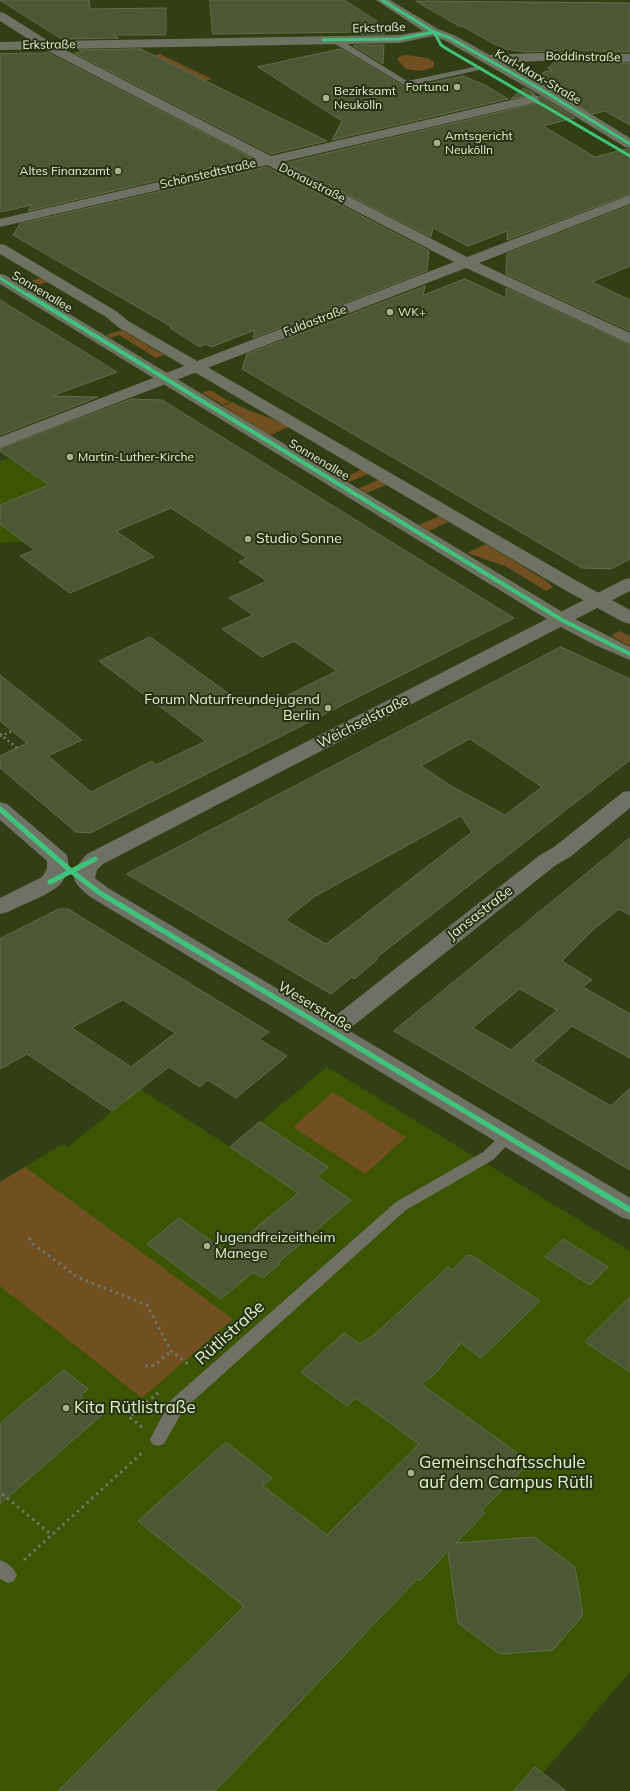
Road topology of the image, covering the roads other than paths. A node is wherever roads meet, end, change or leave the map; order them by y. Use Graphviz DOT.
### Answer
graph roads {
  1 [pos="382,0"];
  2 [pos="0,16"];
  3 [pos="434,32"];
  4 [pos="335,40"];
  5 [pos="46,45"];
  6 [pos="0,46"];
  7 [pos="630,58"];
  8 [pos="483,63"];
  9 [pos="533,99"];
  10 [pos="630,144"];
  11 [pos="630,156"];
  12 [pos="268,160"];
  13 [pos="630,199"];
  14 [pos="0,223"];
  15 [pos="0,248"];
  16 [pos="465,262"];
  17 [pos="0,278"];
  18 [pos="630,339"];
  19 [pos="196,366"];
  20 [pos="166,379"];
  21 [pos="0,443"];
  22 [pos="630,584"];
  23 [pos="597,601"];
  24 [pos="630,618"];
  25 [pos="562,620"];
  26 [pos="630,654"];
  27 [pos="630,797"];
  28 [pos="0,809"];
  29 [pos="85,882"];
  30 [pos="0,908"];
  31 [pos="331,1031"];
  32 [pos="508,1137"];
  33 [pos="630,1210"];
  34 [pos="158,1439"];
  1 -- 3 [label="main road, Karl-Marx-Straße"];
  2 -- 5 [label="street, Donaustraße"];
  3 -- 4 [label="main road, Erkstraße"];
  3 -- 8 [label="main road, Karl-Marx-Straße"];
  4 -- 5 [label="main road, Erkstraße"];
  4 -- 8 [label="lane"];
  5 -- 6 [label="main road, Erkstraße"];
  5 -- 12 [label="street, Donaustraße"];
  7 -- 8 [label="street, Boddinstraße"];
  8 -- 9 [label="main road, Karl-Marx-Straße"];
  8 -- 10 [label="main road, Karl-Marx-Straße"];
  9 -- 11 [label="main road, Karl-Marx-Straße"];
  9 -- 12 [label="street, Schönstedtstraße"];
  12 -- 14 [label="street, Schönstedtstraße"];
  12 -- 16 [label="street, Donaustraße"];
  13 -- 16 [label="street, Fuldastraße"];
  15 -- 19 [label="main road, Sonnenallee"];
  16 -- 18 [label="street, Donaustraße"];
  16 -- 19 [label="street, Fuldastraße"];
  17 -- 20 [label="main road, Sonnenallee"];
  19 -- 20 [label="street, Fuldastraße"];
  19 -- 23 [label="main road, Sonnenallee"];
  20 -- 21 [label="street, Fuldastraße"];
  20 -- 25 [label="main road, Sonnenallee"];
  22 -- 23 [label="street, Weichselstraße"];
  23 -- 24 [label="main road, Sonnenallee"];
  23 -- 25 [label="street, Weichselstraße"];
  25 -- 26 [label="main road, Sonnenallee"];
  25 -- 29 [label="street, Weichselstraße"];
  27 -- 31 [label="street, Jansastraße"];
  28 -- 30 [label="street"];
  29 -- 31 [label="street, Weserstraße"];
  31 -- 32 [label="street, Weserstraße"];
  32 -- 33 [label="street, Weserstraße"];
  32 -- 34 [label="lane, Rütlistraße"];
}
